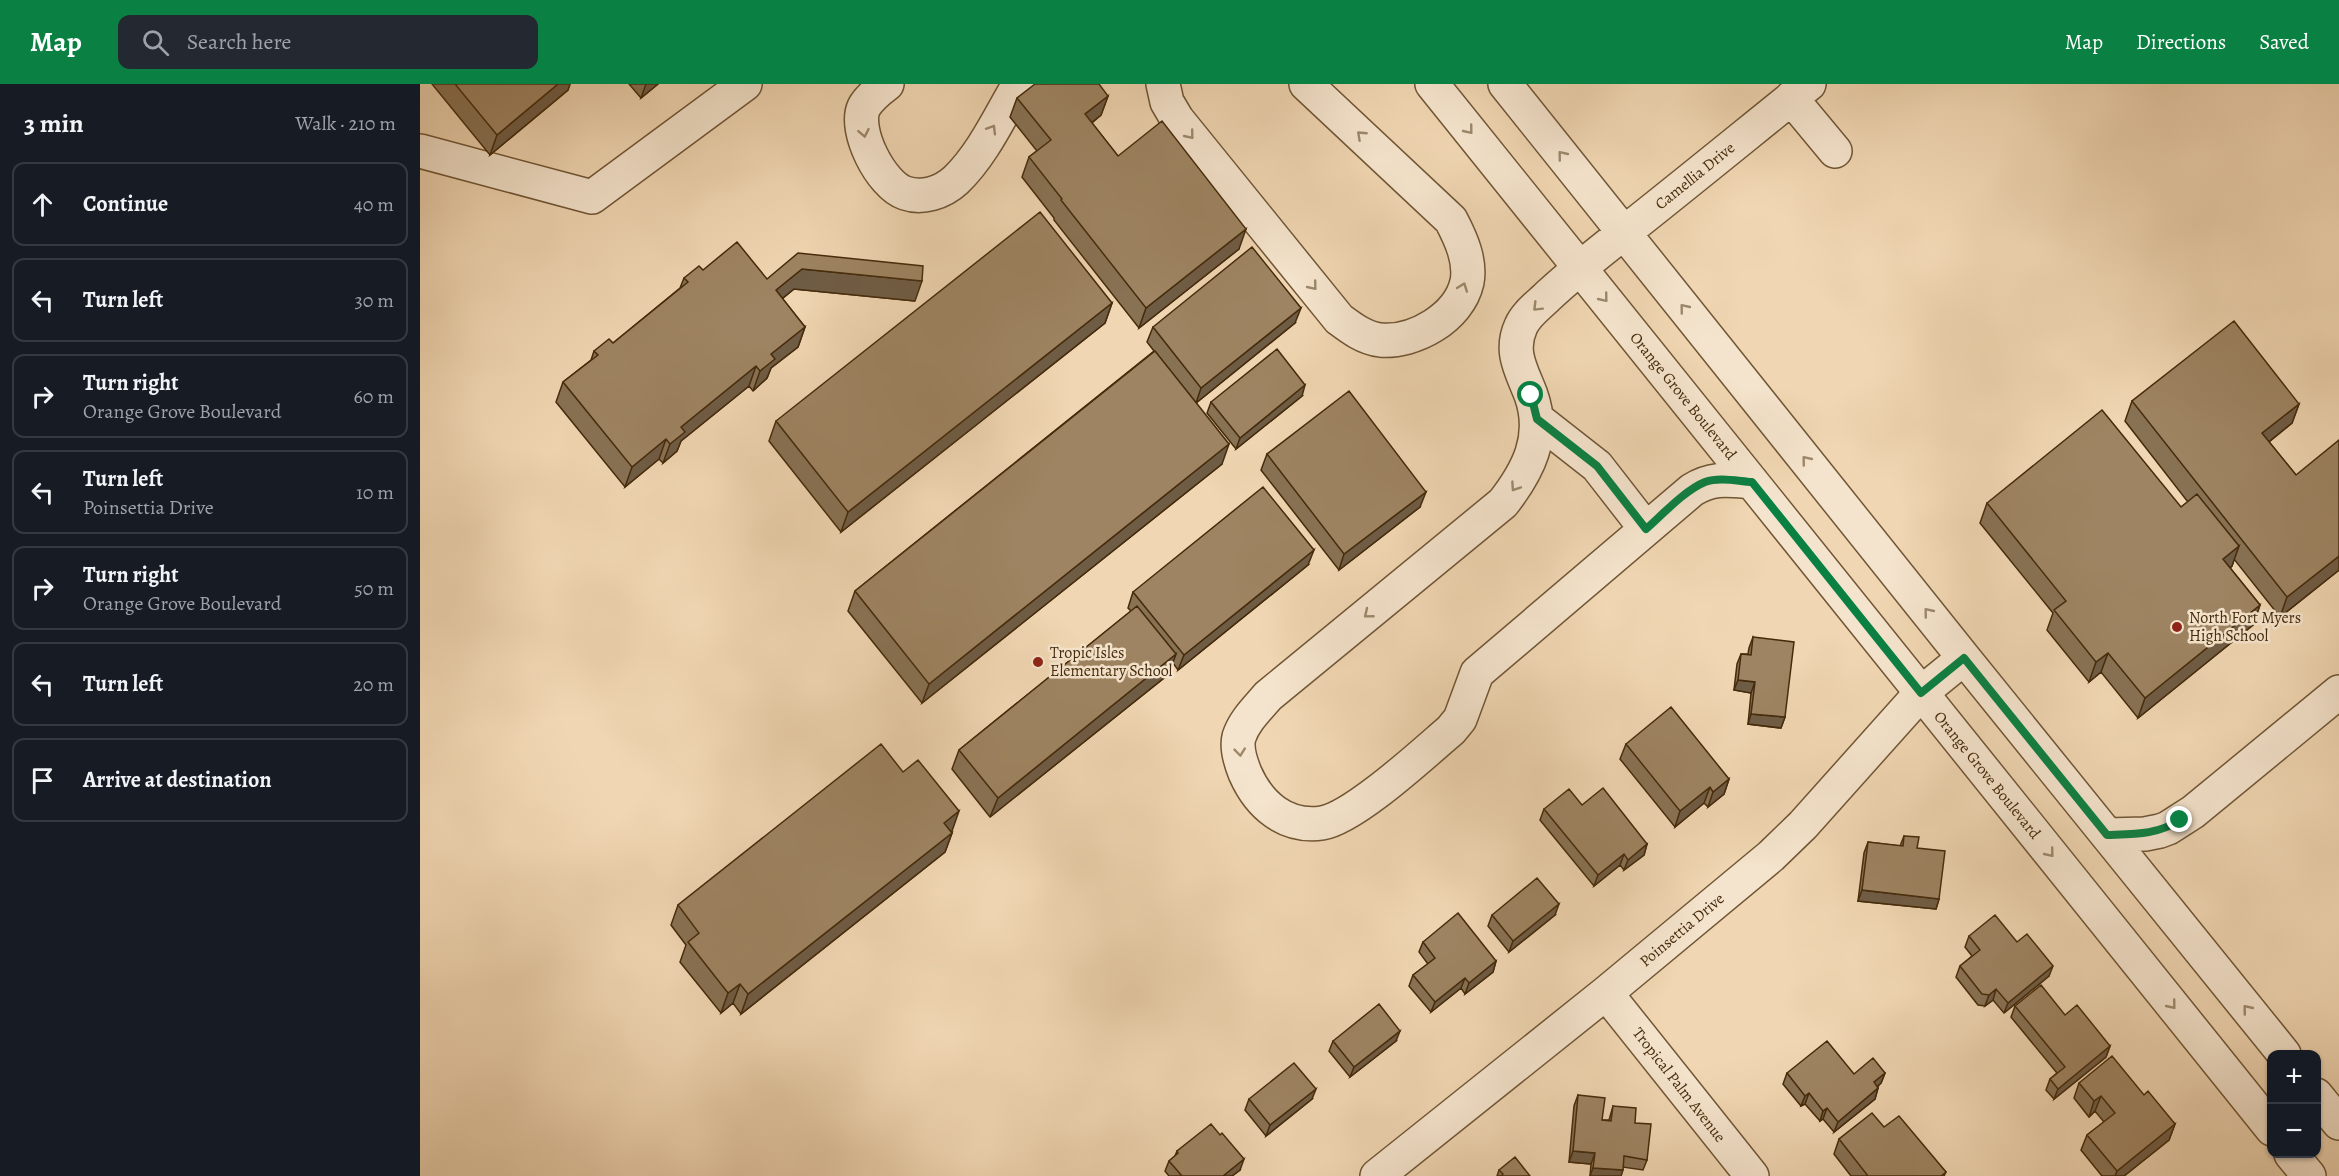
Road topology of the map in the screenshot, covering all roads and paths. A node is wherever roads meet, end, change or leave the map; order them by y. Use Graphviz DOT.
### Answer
graph roads {
  1 [pos="745,84"];
  2 [pos="887,84"];
  3 [pos="1019,84"];
  4 [pos="1163,84"];
  5 [pos="1306,84"];
  6 [pos="1432,84"];
  7 [pos="1505,84"];
  8 [pos="1800,91"];
  9 [pos="420,151"];
  10 [pos="1835,151"];
  11 [pos="1624,232"];
  12 [pos="1579,267"];
  13 [pos="1537,419"];
  14 [pos="1752,482"];
  15 [pos="1646,529"];
  16 [pos="1964,658"];
  17 [pos="2339,692"];
  18 [pos="1921,693"];
  19 [pos="2107,835"];
  20 [pos="1606,993"];
  21 [pos="2281,1050"];
  22 [pos="2321,1101"];
  23 [pos="2339,1123"];
  24 [pos="2267,1124"];
  25 [pos="2294,1158"];
  26 [pos="1377,1176"];
  27 [pos="1752,1176"];
  28 [pos="2310,1176"];
  1 -- 9 [label="street"];
  2 -- 3 [label="street, one-way"];
  4 -- 5 [label="street, one-way"];
  6 -- 12 [label="street, Orange Grove Boulevard, one-way"];
  11 -- 7 [label="street, one-way"];
  8 -- 10 [label="street"];
  8 -- 11 [label="street, Camellia Drive"];
  11 -- 12 [label="street, Camellia Drive"];
  16 -- 11 [label="street, one-way"];
  12 -- 13 [label="street, Camellia Drive, one-way"];
  12 -- 14 [label="street, Orange Grove Boulevard, one-way"];
  13 -- 15 [label="street"];
  13 -- 15 [label="street, one-way"];
  14 -- 15 [label="street"];
  14 -- 18 [label="street, Orange Grove Boulevard"];
  16 -- 18 [label="street, Poinsettia Drive"];
  16 -- 19 [label="street"];
  17 -- 19 [label="street"];
  18 -- 20 [label="street, Poinsettia Drive"];
  18 -- 24 [label="street, Orange Grove Boulevard, one-way"];
  21 -- 19 [label="street, one-way"];
  20 -- 26 [label="street, Poinsettia Drive"];
  20 -- 27 [label="street, Tropical Palm Avenue"];
  22 -- 23 [label="street"];
  25 -- 28 [label="street"];
}
